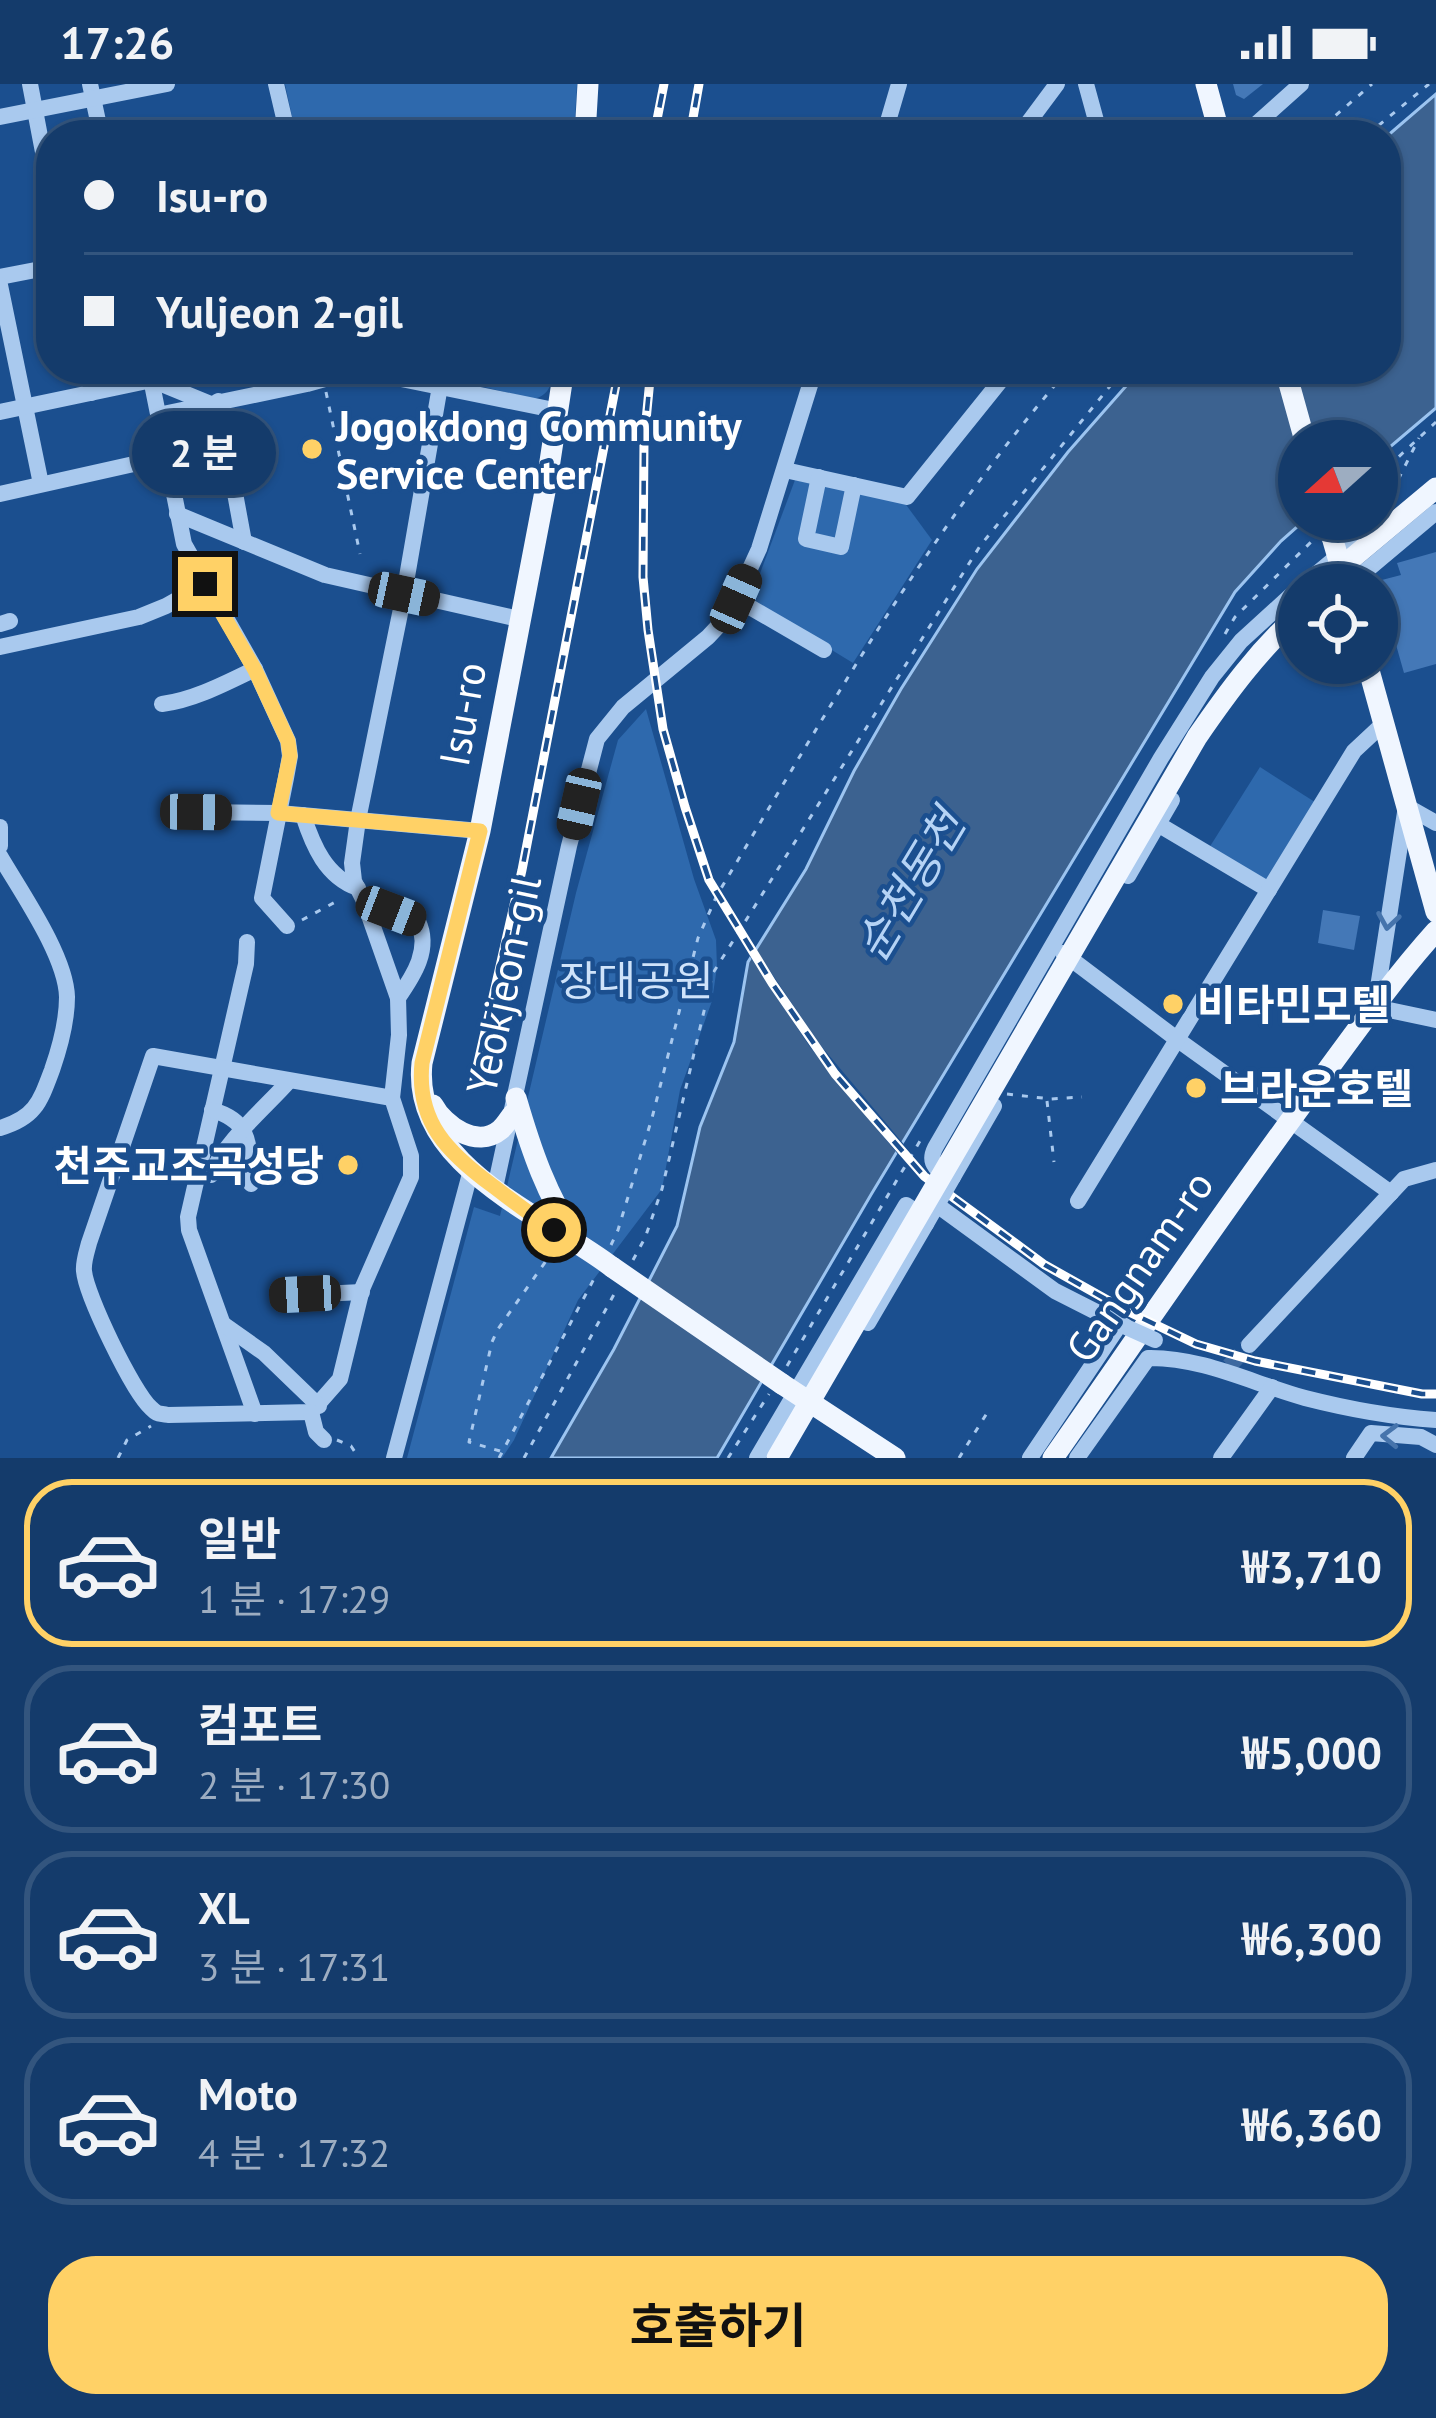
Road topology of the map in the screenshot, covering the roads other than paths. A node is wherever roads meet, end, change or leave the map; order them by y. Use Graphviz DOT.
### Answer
graph roads {
  1 [pos="30,84"];
  2 [pos="276,84"];
  3 [pos="588,84"];
  4 [pos="899,84"];
  5 [pos="1057,84"];
  6 [pos="1086,84"];
  7 [pos="1206,84"];
  8 [pos="1301,84"];
  9 [pos="158,85"];
  10 [pos="92,91"];
  11 [pos="35,110"];
  12 [pos="0,118"];
  13 [pos="37,120"];
  14 [pos="284,120"];
  15 [pos="586,120"];
  16 [pos="888,120"];
  17 [pos="1030,120"];
  18 [pos="1096,120"];
  19 [pos="1216,120"];
  20 [pos="1261,120"];
  21 [pos="36,271"];
  22 [pos="0,281"];
  23 [pos="89,384"];
  24 [pos="120,384"];
  25 [pos="152,384"];
  26 [pos="171,384"];
  27 [pos="288,384"];
  28 [pos="431,384"];
  29 [pos="562,384"];
  30 [pos="811,384"];
  31 [pos="998,384"];
  32 [pos="1289,384"];
  33 [pos="440,386"];
  34 [pos="91,393"];
  35 [pos="213,402"];
  36 [pos="26,406"];
  37 [pos="559,411"];
  38 [pos="0,412"];
  39 [pos="158,415"];
  40 [pos="1299,420"];
  41 [pos="165,457"];
  42 [pos="785,470"];
  43 [pos="1436,476"];
  44 [pos="819,477"];
  45 [pos="41,484"];
  46 [pos="854,485"];
  47 [pos="1436,488"];
  48 [pos="0,494"];
  49 [pos="1436,498"];
  50 [pos="1398,507"];
  51 [pos="1436,512"];
  52 [pos="177,514"];
  53 [pos="244,542"];
  54 [pos="1345,564"];
  55 [pos="1356,564"];
  56 [pos="1373,564"];
  57 [pos="205,584"];
  58 [pos="404,594"];
  59 [pos="736,599"];
  60 [pos="1278,608"];
  61 [pos="519,619"];
  62 [pos="1278,622"];
  63 [pos="1278,633"];
  64 [pos="0,647"];
  65 [pos="1278,647"];
  66 [pos="824,650"];
  67 [pos="255,670"];
  68 [pos="1373,684"];
  69 [pos="163,704"];
  70 [pos="1384,722"];
  71 [pos="1134,805"];
  72 [pos="1406,806"];
  73 [pos="196,812"];
  74 [pos="278,813"];
  75 [pos="303,815"];
  76 [pos="358,820"];
  77 [pos="1436,824"];
  78 [pos="0,826"];
  79 [pos="1158,826"];
  80 [pos="480,831"];
  81 [pos="0,846"];
  82 [pos="0,856"];
  83 [pos="1269,890"];
  84 [pos="361,895"];
  85 [pos="1436,913"];
  86 [pos="287,926"];
  87 [pos="1436,931"];
  88 [pos="247,942"];
  89 [pos="1053,945"];
  90 [pos="1076,963"];
  91 [pos="398,998"];
  92 [pos="1375,1007"];
  93 [pos="1436,1020"];
  94 [pos="1178,1040"];
  95 [pos="422,1063"];
  96 [pos="221,1070"];
  97 [pos="289,1082"];
  98 [pos="392,1098"];
  99 [pos="514,1106"];
  100 [pos="212,1110"];
  101 [pos="1290,1120"];
  102 [pos="0,1128"];
  103 [pos="244,1131"];
  104 [pos="471,1170"];
  105 [pos="1436,1170"];
  106 [pos="198,1172"];
  107 [pos="953,1178"];
  108 [pos="251,1184"];
  109 [pos="495,1188"];
  110 [pos="1391,1193"];
  111 [pos="1078,1202"];
  112 [pos="937,1204"];
  113 [pos="926,1224"];
  114 [pos="581,1247"];
  115 [pos="362,1292"];
  116 [pos="279,1296"];
  117 [pos="222,1323"];
  118 [pos="1123,1325"];
  119 [pos="1249,1345"];
  120 [pos="1172,1358"];
  121 [pos="1272,1387"];
  122 [pos="789,1389"];
  123 [pos="818,1408"];
  124 [pos="315,1409"];
  125 [pos="255,1414"];
  126 [pos="1436,1420"];
  127 [pos="324,1440"];
  128 [pos="1436,1445"];
  129 [pos="394,1458"];
  130 [pos="757,1458"];
  131 [pos="772,1458"];
  132 [pos="788,1458"];
  133 [pos="895,1458"];
  134 [pos="1030,1458"];
  135 [pos="1053,1458"];
  136 [pos="1076,1458"];
  137 [pos="1221,1458"];
  138 [pos="1354,1458"];
  1 -- 11 [label="street"];
  2 -- 14 [label="street"];
  3 -- 15 [label="main road"];
  4 -- 16 [label="street"];
  5 -- 17 [label="street"];
  6 -- 18 [label="street"];
  7 -- 19 [label="main road"];
  8 -- 20 [label="street"];
  9 -- 10 [label="street"];
  10 -- 11 [label="street"];
  11 -- 12 [label="street"];
  11 -- 13 [label="street"];
  21 -- 22 [label="street"];
  22 -- 36 [label="street"];
  23 -- 34 [label="street"];
  24 -- 34 [label="street"];
  25 -- 39 [label="street"];
  26 -- 35 [label="street"];
  27 -- 35 [label="street"];
  28 -- 33 [label="street"];
  29 -- 37 [label="main road, Isu-ro"];
  30 -- 42 [label="street, Yeokjeon-gil"];
  31 -- 46 [label="street"];
  32 -- 40 [label="main road"];
  33 -- 37 [label="street"];
  33 -- 58 [label="street"];
  34 -- 36 [label="street"];
  35 -- 39 [label="street"];
  35 -- 53 [label="street"];
  36 -- 38 [label="street"];
  36 -- 45 [label="street"];
  37 -- 61 [label="main road, Isu-ro"];
  39 -- 41 [label="street"];
  41 -- 45 [label="street"];
  41 -- 52 [label="street"];
  42 -- 44 [label="street"];
  42 -- 59 [label="street, Yeokjeon-gil"];
  43 -- 50 [label="street"];
  44 -- 46 [label="street"];
  44 -- 46 [label="street"];
  45 -- 48 [label="street"];
  47 -- 54 [label="main road, bridge"];
  49 -- 55 [label="main road, bridge"];
  51 -- 56 [label="street"];
  52 -- 53 [label="street"];
  52 -- 57 [label="street"];
  53 -- 58 [label="street"];
  57 -- 64 [label="street"];
  57 -- 67 [label="street"];
  58 -- 61 [label="street"];
  58 -- 76 [label="street"];
  59 -- 66 [label="street"];
  59 -- 99 [label="street, Yeokjeon-gil"];
  60 -- 71 [label="street"];
  61 -- 80 [label="main road, Isu-ro"];
  62 -- 131 [label="main road, bridge"];
  63 -- 131 [label="main road, bridge"];
  65 -- 79 [label="street"];
  67 -- 69 [label="street"];
  67 -- 74 [label="street"];
  68 -- 70 [label="main road"];
  70 -- 72 [label="main road"];
  70 -- 83 [label="street"];
  71 -- 79 [label="street"];
  71 -- 89 [label="street"];
  72 -- 77 [label="street"];
  72 -- 85 [label="main road"];
  72 -- 92 [label="street, one-way"];
  73 -- 74 [label="street"];
  74 -- 75 [label="street"];
  74 -- 86 [label="street"];
  75 -- 76 [label="street"];
  75 -- 84 [label="street"];
  76 -- 80 [label="street"];
  76 -- 84 [label="street"];
  78 -- 81 [label="street"];
  79 -- 83 [label="street"];
  79 -- 90 [label="street"];
  80 -- 95 [label="main road, Isu-ro"];
  82 -- 102 [label="street"];
  83 -- 94 [label="street"];
  84 -- 91 [label="street"];
  84 -- 91 [label="street"];
  87 -- 92 [label="main road, Gangnam-ro"];
  88 -- 96 [label="street"];
  89 -- 90 [label="street"];
  89 -- 107 [label="street"];
  90 -- 94 [label="street"];
  90 -- 107 [label="street"];
  91 -- 98 [label="street"];
  92 -- 93 [label="street"];
  92 -- 101 [label="main road, Gangnam-ro"];
  94 -- 101 [label="street"];
  94 -- 111 [label="street"];
  95 -- 99 [label="main road"];
  95 -- 104 [label="main road, Isu-ro"];
  96 -- 97 [label="street"];
  96 -- 100 [label="street"];
  96 -- 125 [label="street"];
  97 -- 98 [label="street"];
  97 -- 103 [label="street"];
  98 -- 115 [label="street"];
  99 -- 109 [label="street, Yeokjeon-gil"];
  99 -- 114 [label="main road"];
  100 -- 103 [label="street"];
  100 -- 106 [label="street"];
  101 -- 110 [label="street"];
  101 -- 135 [label="main road, Gangnam-ro"];
  103 -- 106 [label="street"];
  103 -- 108 [label="street"];
  104 -- 109 [label="main road, Isu-ro"];
  104 -- 129 [label="street"];
  105 -- 110 [label="street"];
  106 -- 117 [label="street"];
  107 -- 112 [label="street, bridge"];
  109 -- 114 [label="main road, Isu-ro"];
  110 -- 119 [label="street"];
  112 -- 113 [label="street, bridge"];
  112 -- 118 [label="street"];
  113 -- 122 [label="street"];
  113 -- 123 [label="street"];
  114 -- 122 [label="main road, Isu-ro, bridge"];
  115 -- 116 [label="street"];
  115 -- 124 [label="street"];
  117 -- 124 [label="street"];
  117 -- 125 [label="street"];
  118 -- 120 [label="street, bridge"];
  118 -- 134 [label="street"];
  120 -- 121 [label="street"];
  120 -- 136 [label="street"];
  121 -- 126 [label="street"];
  121 -- 137 [label="street"];
  122 -- 123 [label="main road"];
  122 -- 130 [label="street"];
  123 -- 132 [label="street"];
  123 -- 133 [label="main road"];
  124 -- 125 [label="street"];
  124 -- 127 [label="street"];
  128 -- 138 [label="street, one-way"];
}
